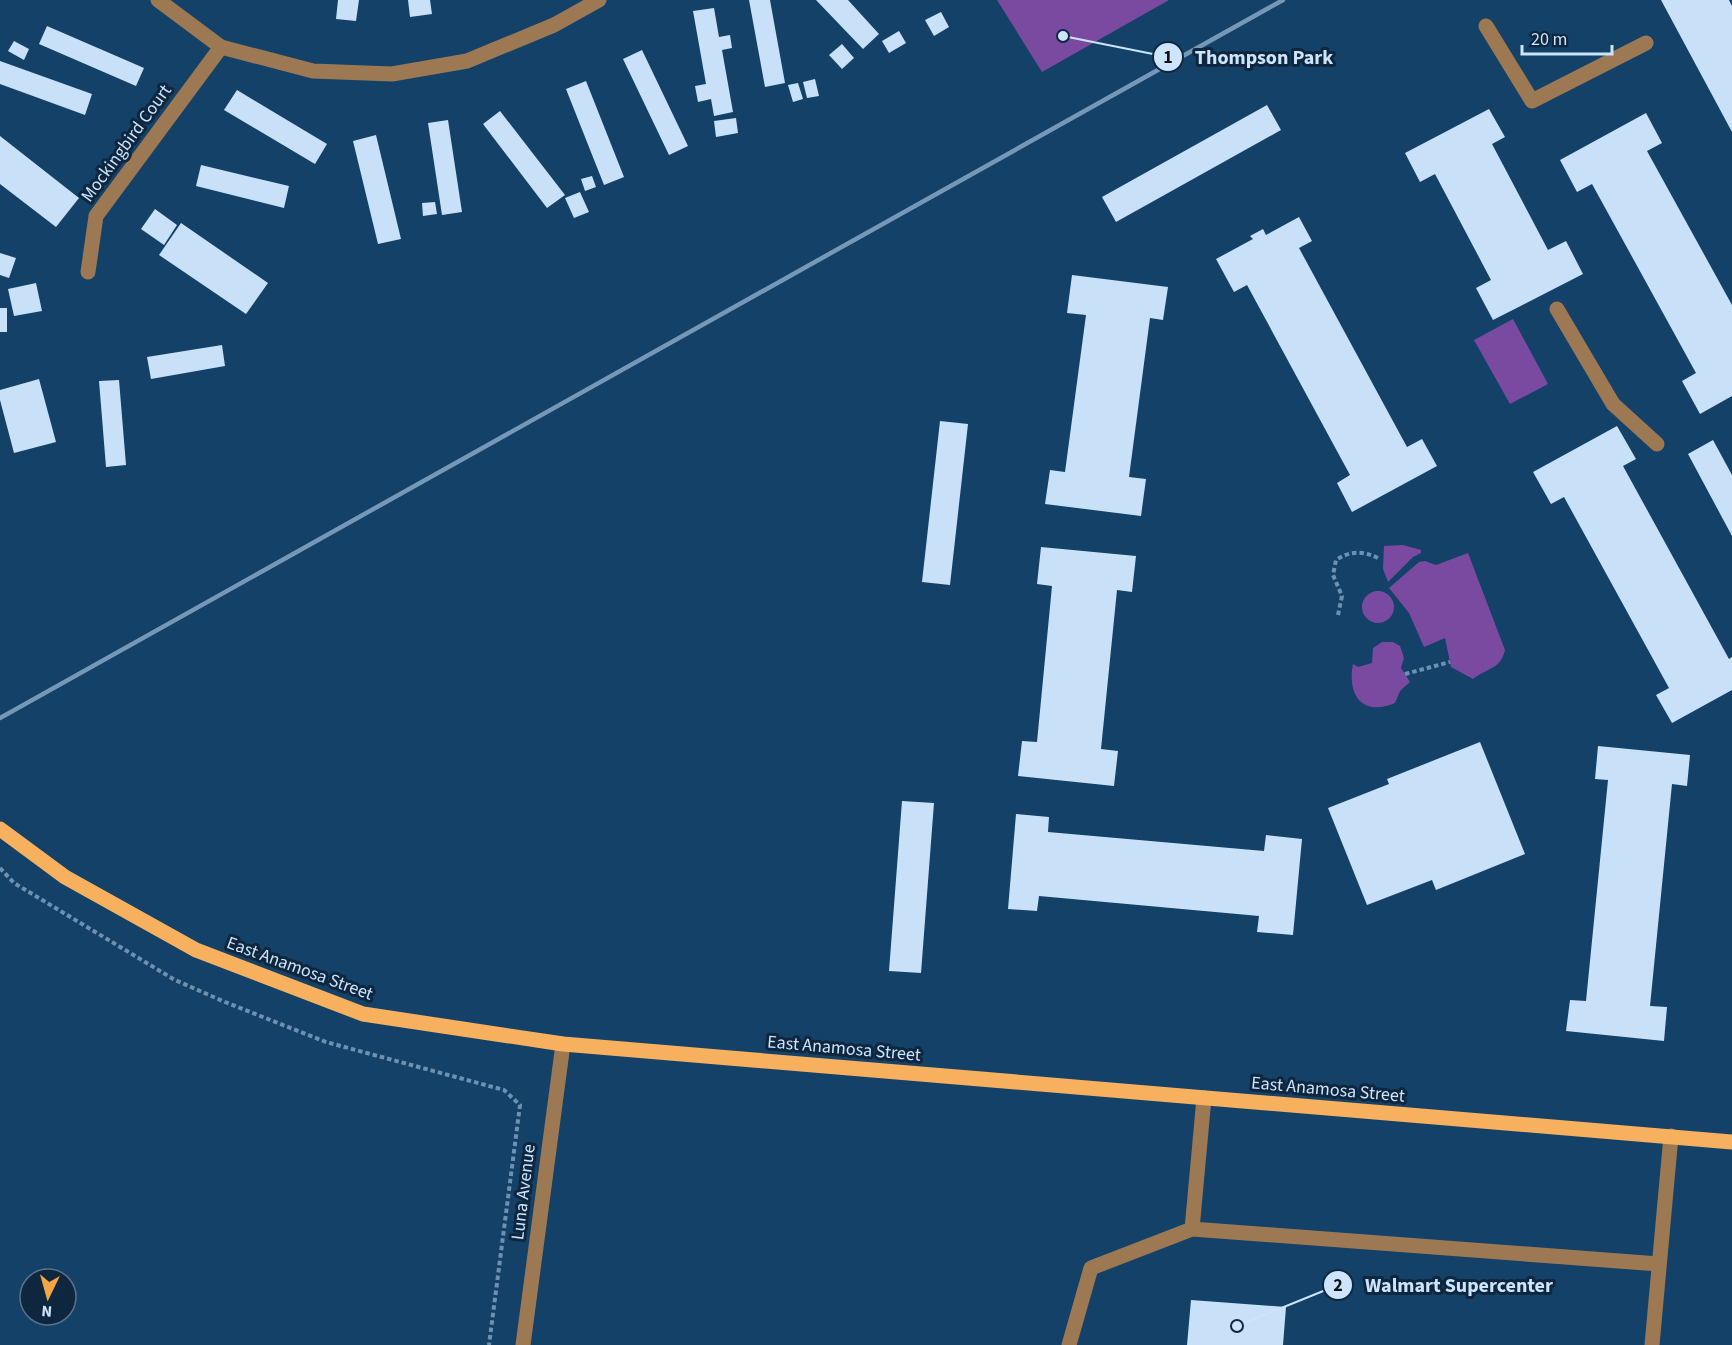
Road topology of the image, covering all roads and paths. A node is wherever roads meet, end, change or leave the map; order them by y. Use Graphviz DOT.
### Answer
graph roads {
  1 [pos="158,0"];
  2 [pos="599,0"];
  3 [pos="1486,26"];
  4 [pos="1646,44"];
  5 [pos="221,47"];
  6 [pos="88,272"];
  7 [pos="1557,309"];
  8 [pos="1657,444"];
  9 [pos="1380,559"];
  10 [pos="1338,615"];
  11 [pos="1450,662"];
  12 [pos="1406,674"];
  13 [pos="0,829"];
  14 [pos="0,868"];
  15 [pos="563,1044"];
  16 [pos="1204,1098"];
  17 [pos="1671,1136"];
  18 [pos="1732,1142"];
  19 [pos="1192,1229"];
  20 [pos="1659,1264"];
  21 [pos="489,1345"];
  22 [pos="523,1345"];
  23 [pos="1069,1345"];
  24 [pos="1652,1345"];
  1 -- 5 [label="street"];
  2 -- 5 [label="street"];
  3 -- 4 [label="street"];
  5 -- 6 [label="street, Mockingbird Court"];
  7 -- 8 [label="street"];
  9 -- 10 [label="path"];
  11 -- 12 [label="path"];
  13 -- 15 [label="main road, East Anamosa Street"];
  14 -- 21 [label="path"];
  15 -- 16 [label="main road, East Anamosa Street"];
  15 -- 22 [label="street, Luna Avenue"];
  16 -- 17 [label="main road, East Anamosa Street"];
  16 -- 19 [label="street"];
  17 -- 18 [label="main road, East Anamosa Street"];
  17 -- 20 [label="street"];
  19 -- 20 [label="street"];
  19 -- 23 [label="street"];
  20 -- 24 [label="street"];
}
